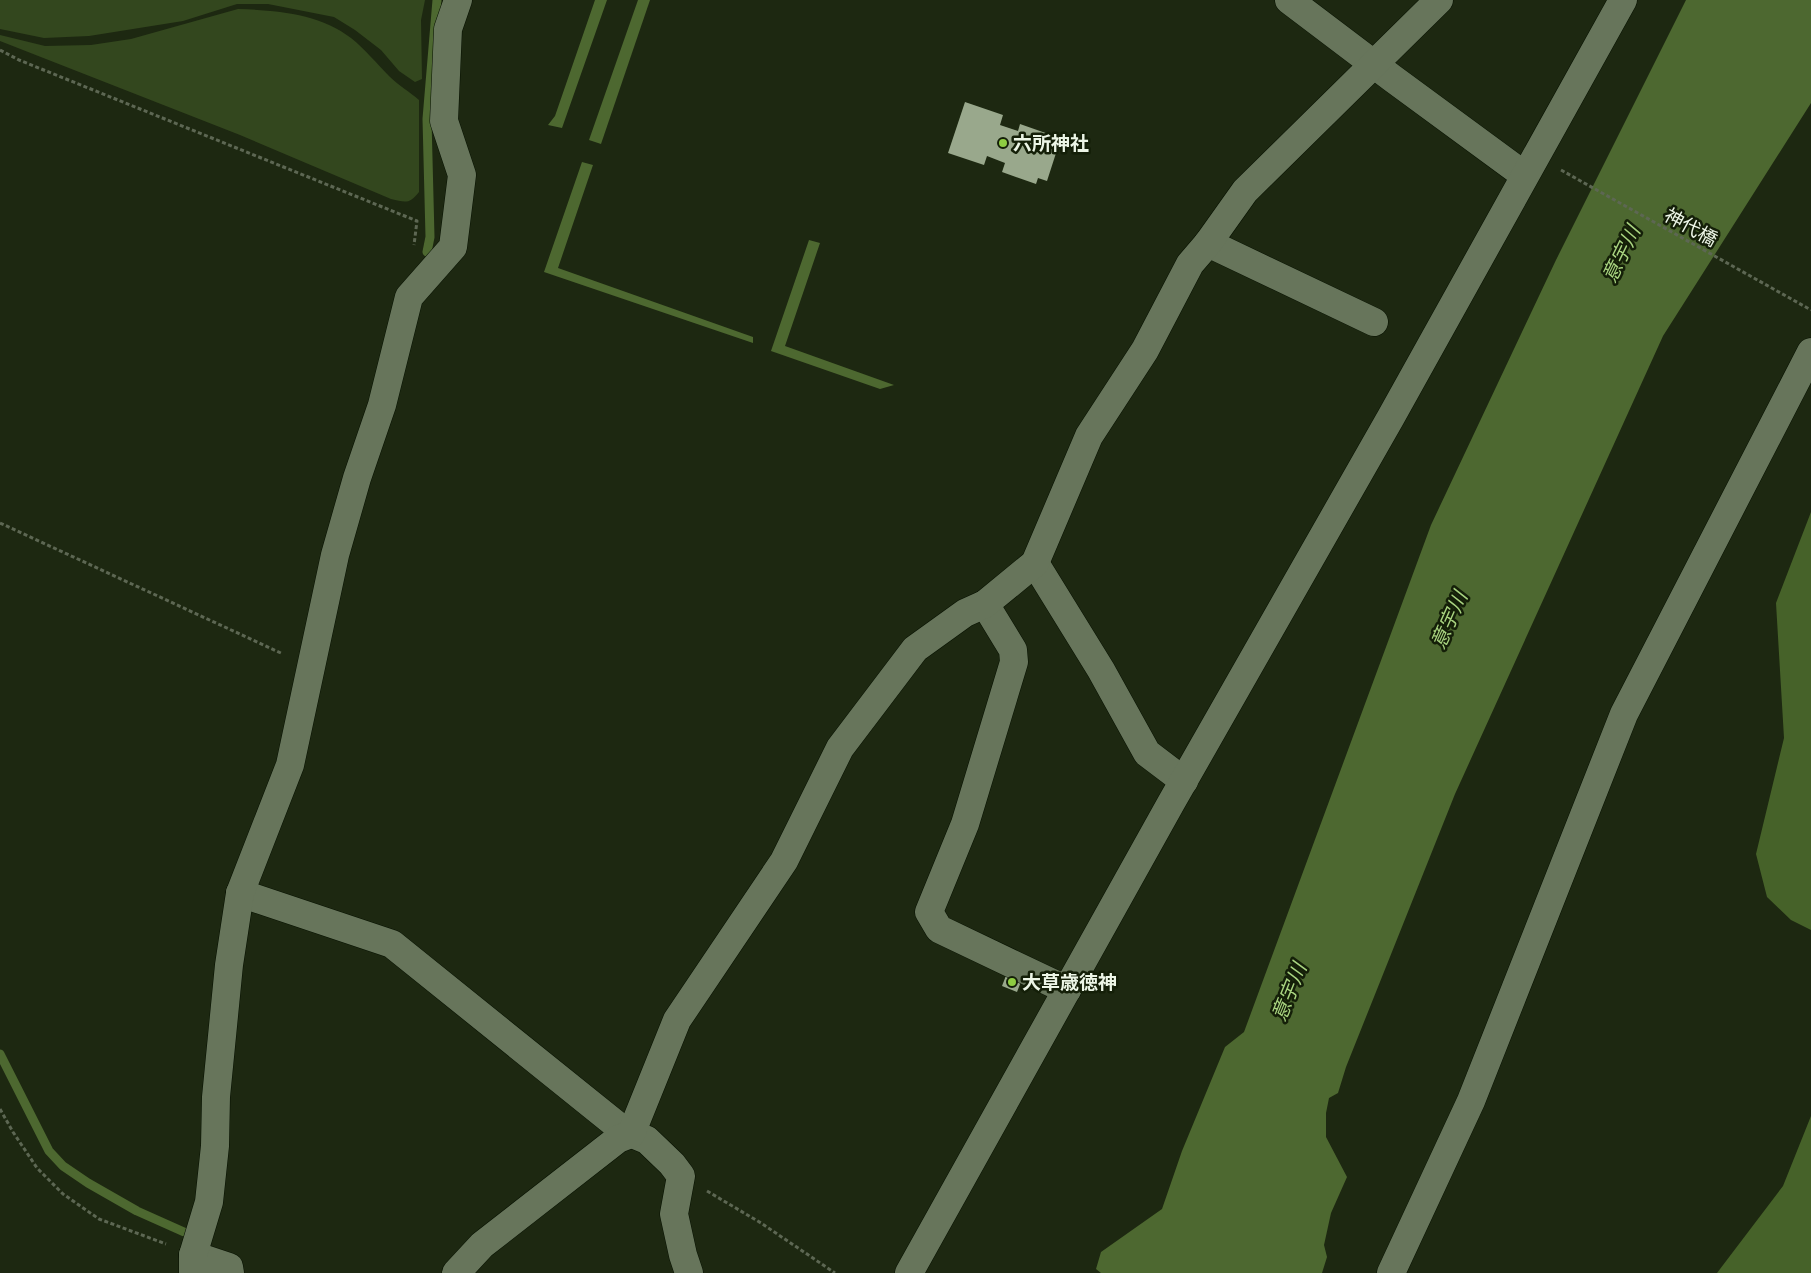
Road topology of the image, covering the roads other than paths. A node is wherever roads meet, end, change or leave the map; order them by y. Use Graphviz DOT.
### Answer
graph roads {
  1 [pos="458,0"];
  2 [pos="1288,0"];
  3 [pos="1439,0"];
  4 [pos="1623,0"];
  5 [pos="1375,64"];
  6 [pos="1524,175"];
  7 [pos="1208,243"];
  8 [pos="1374,322"];
  9 [pos="1811,352"];
  10 [pos="1035,563"];
  11 [pos="985,604"];
  12 [pos="1184,781"];
  13 [pos="240,893"];
  14 [pos="1068,990"];
  15 [pos="630,1134"];
  16 [pos="193,1264"];
  17 [pos="230,1273"];
  18 [pos="456,1273"];
  19 [pos="689,1273"];
  20 [pos="909,1273"];
  21 [pos="1391,1273"];
  1 -- 13 [label="street"];
  2 -- 5 [label="street"];
  3 -- 5 [label="street"];
  4 -- 6 [label="street"];
  5 -- 6 [label="street"];
  5 -- 7 [label="street"];
  6 -- 12 [label="street"];
  7 -- 8 [label="street"];
  7 -- 10 [label="street"];
  9 -- 21 [label="street"];
  10 -- 11 [label="street"];
  10 -- 12 [label="street"];
  11 -- 14 [label="street"];
  11 -- 15 [label="street"];
  12 -- 14 [label="street"];
  13 -- 15 [label="street"];
  13 -- 16 [label="street"];
  14 -- 20 [label="street"];
  15 -- 18 [label="street"];
  15 -- 19 [label="street"];
  16 -- 17 [label="street"];
}
